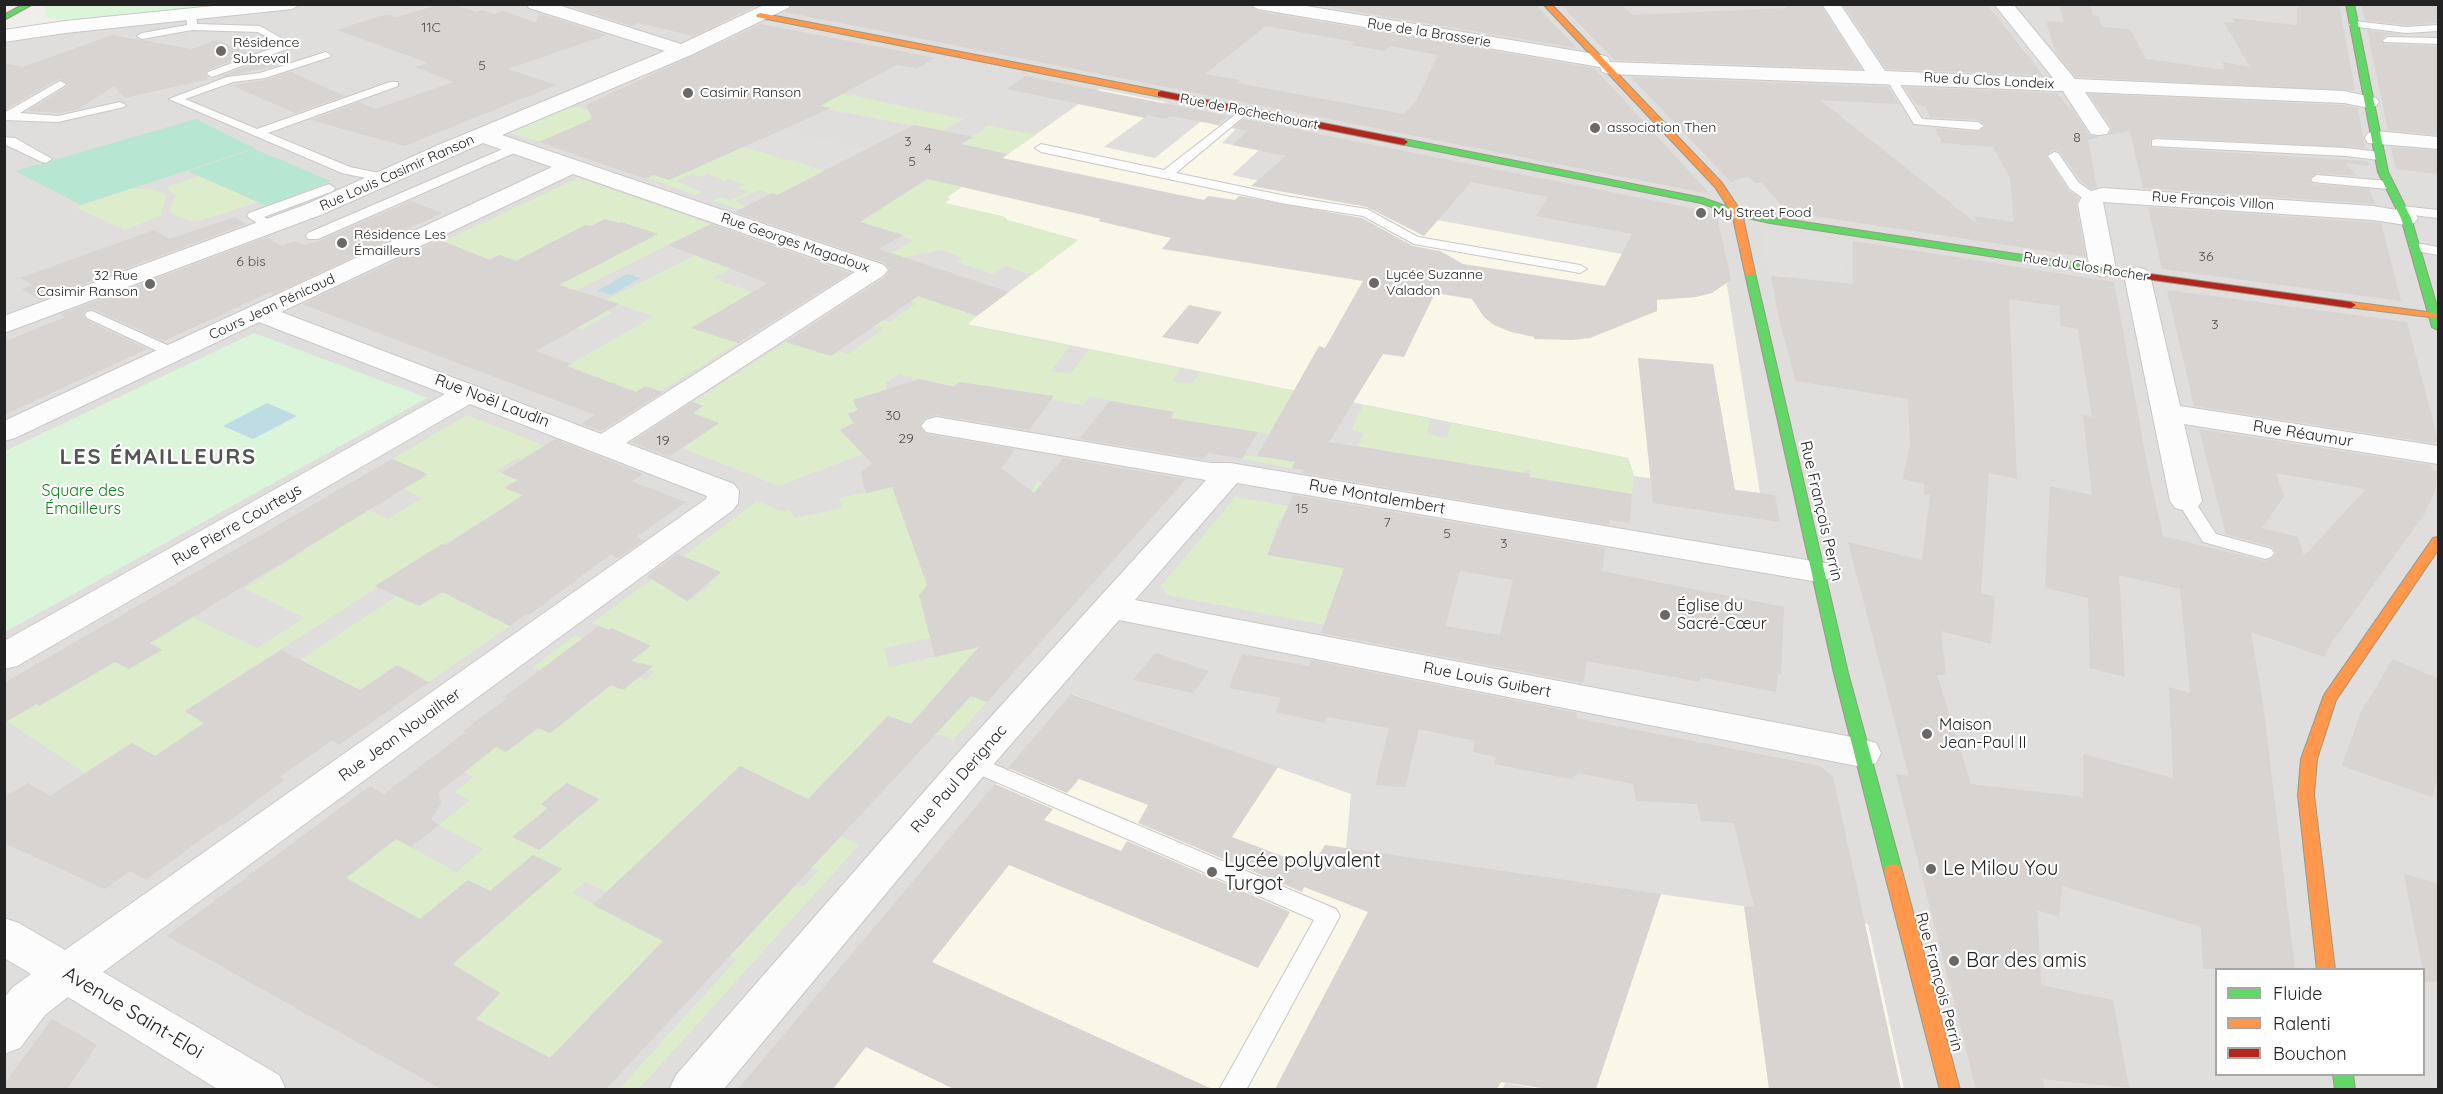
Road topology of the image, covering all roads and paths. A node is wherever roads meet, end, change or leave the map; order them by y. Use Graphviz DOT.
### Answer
graph roads {
  1 [pos="30,4"];
  2 [pos="292,4"];
  3 [pos="535,4"];
  4 [pos="782,4"];
  5 [pos="1258,4"];
  6 [pos="1546,4"];
  7 [pos="1831,4"];
  8 [pos="2003,4"];
  9 [pos="2350,4"];
  10 [pos="760,15"];
  11 [pos="4,18"];
  12 [pos="191,20"];
  13 [pos="65,27"];
  14 [pos="4,28"];
  15 [pos="2439,28"];
  16 [pos="2363,34"];
  17 [pos="4,36"];
  18 [pos="142,36"];
  19 [pos="2439,42"];
  20 [pos="684,51"];
  21 [pos="326,55"];
  22 [pos="1605,65"];
  23 [pos="205,77"];
  24 [pos="1884,77"];
  25 [pos="60,84"];
  26 [pos="394,84"];
  27 [pos="2068,85"];
  28 [pos="2369,102"];
  29 [pos="120,105"];
  30 [pos="1244,111"];
  31 [pos="7,117"];
  32 [pos="1978,126"];
  33 [pos="2099,129"];
  34 [pos="257,133"];
  35 [pos="482,135"];
  36 [pos="4,140"];
  37 [pos="2439,143"];
  38 [pos="2156,144"];
  39 [pos="517,147"];
  40 [pos="2378,147"];
  41 [pos="1041,148"];
  42 [pos="2054,156"];
  43 [pos="46,159"];
  44 [pos="572,166"];
  45 [pos="1166,175"];
  46 [pos="384,178"];
  47 [pos="2317,179"];
  48 [pos="2388,185"];
  49 [pos="329,188"];
  50 [pos="2092,198"];
  51 [pos="1737,213"];
  52 [pos="2404,214"];
  53 [pos="2439,214"];
  54 [pos="270,226"];
  55 [pos="313,236"];
  56 [pos="2416,247"];
  57 [pos="2439,251"];
  58 [pos="1580,269"];
  59 [pos="2103,269"];
  60 [pos="2137,275"];
  61 [pos="259,313"];
  62 [pos="92,315"];
  63 [pos="2437,322"];
  64 [pos="4,324"];
  65 [pos="173,353"];
  66 [pos="469,393"];
  67 [pos="2168,413"];
  68 [pos="936,426"];
  69 [pos="4,432"];
  70 [pos="605,444"];
  71 [pos="2439,455"];
  72 [pos="1230,472"];
  73 [pos="723,491"];
  74 [pos="2186,501"];
  75 [pos="2439,541"];
  76 [pos="2265,553"];
  77 [pos="1818,571"];
  78 [pos="1112,607"];
  79 [pos="4,657"];
  80 [pos="1862,753"];
  81 [pos="972,764"];
  82 [pos="4,936"];
  83 [pos="2326,968"];
  84 [pos="68,973"];
  85 [pos="4,1034"];
  86 [pos="262,1089"];
  87 [pos="693,1089"];
  88 [pos="1232,1089"];
  89 [pos="1950,1089"];
  1 -- 11 [label="main road"];
  2 -- 12 [label="street"];
  3 -- 20 [label="street"];
  4 -- 10 [label="street, Rue Louis Casimir Ranson"];
  5 -- 22 [label="street, Rue de la Brasserie"];
  6 -- 22 [label="main road, Rue François Perrin"];
  7 -- 24 [label="street"];
  8 -- 27 [label="street"];
  9 -- 16 [label="main road"];
  10 -- 20 [label="street, Rue Louis Casimir Ranson"];
  10 -- 30 [label="main road, Rue de Rochechouart"];
  12 -- 13 [label="street"];
  12 -- 18 [label="lane"];
  12 -- 23 [label="lane"];
  13 -- 14 [label="street"];
  13 -- 17 [label="street"];
  15 -- 16 [label="lane"];
  16 -- 19 [label="lane"];
  16 -- 28 [label="main road"];
  20 -- 35 [label="street, Rue Louis Casimir Ranson"];
  21 -- 34 [label="lane"];
  22 -- 24 [label="street, Rue du Clos Londeix"];
  22 -- 51 [label="main road, Rue François Perrin"];
  24 -- 27 [label="street, Rue du Clos Londeix"];
  24 -- 32 [label="lane"];
  25 -- 31 [label="lane"];
  26 -- 34 [label="lane"];
  27 -- 28 [label="street, Rue du Clos Londeix"];
  27 -- 33 [label="street"];
  28 -- 40 [label="main road"];
  29 -- 31 [label="lane"];
  30 -- 45 [label="lane"];
  30 -- 51 [label="main road, Rue de Rochechouart"];
  34 -- 46 [label="lane"];
  35 -- 39 [label="street, Rue Georges Magadoux"];
  35 -- 46 [label="street, Rue Louis Casimir Ranson"];
  36 -- 43 [label="lane"];
  37 -- 40 [label="street"];
  38 -- 40 [label="lane"];
  39 -- 44 [label="street, Rue Georges Magadoux"];
  39 -- 55 [label="lane"];
  40 -- 48 [label="main road"];
  41 -- 45 [label="lane"];
  42 -- 50 [label="lane"];
  44 -- 61 [label="street, Cours Jean Pénicaud"];
  44 -- 70 [label="street, Rue Georges Magadoux"];
  45 -- 58 [label="lane"];
  46 -- 54 [label="street, Rue Louis Casimir Ranson"];
  47 -- 48 [label="lane"];
  48 -- 52 [label="main road"];
  49 -- 54 [label="lane"];
  50 -- 52 [label="street, Rue François Villon"];
  50 -- 59 [label="street"];
  51 -- 59 [label="main road, Rue du Clos Rocher"];
  51 -- 77 [label="main road, Rue François Perrin"];
  52 -- 53 [label="lane"];
  52 -- 56 [label="main road"];
  54 -- 64 [label="street, Rue Louis Casimir Ranson"];
  56 -- 57 [label="lane"];
  56 -- 63 [label="main road"];
  59 -- 60 [label="main road, Rue du Clos Rocher"];
  60 -- 63 [label="main road, Rue du Clos Rocher"];
  60 -- 67 [label="street"];
  61 -- 65 [label="street, Cours Jean Pénicaud"];
  61 -- 66 [label="street, Rue Noël Laudin"];
  62 -- 65 [label="lane"];
  65 -- 69 [label="street, Cours Jean Pénicaud"];
  66 -- 70 [label="street, Rue Noël Laudin"];
  66 -- 79 [label="street, Rue Pierre Courteys"];
  67 -- 71 [label="street, Rue Réaumur"];
  67 -- 74 [label="street"];
  68 -- 72 [label="street, Rue Montalembert"];
  70 -- 73 [label="street, Rue Noël Laudin"];
  72 -- 77 [label="street, Rue Montalembert"];
  72 -- 78 [label="street, Rue Paul Derignac"];
  73 -- 84 [label="street, Rue Jean Nouailher"];
  74 -- 76 [label="lane"];
  75 -- 83 [label="main road"];
  77 -- 80 [label="main road, Rue François Perrin"];
  78 -- 80 [label="street, Rue Louis Guibert"];
  78 -- 81 [label="street, Rue Paul Derignac"];
  80 -- 89 [label="main road, Rue François Perrin"];
  81 -- 87 [label="street, Rue Paul Derignac"];
  81 -- 88 [label="lane"];
  82 -- 84 [label="street, Avenue Saint-Eloi"];
  84 -- 85 [label="street, Rue Jean Nouailher"];
  84 -- 86 [label="street, Avenue Saint-Eloi"];
}
